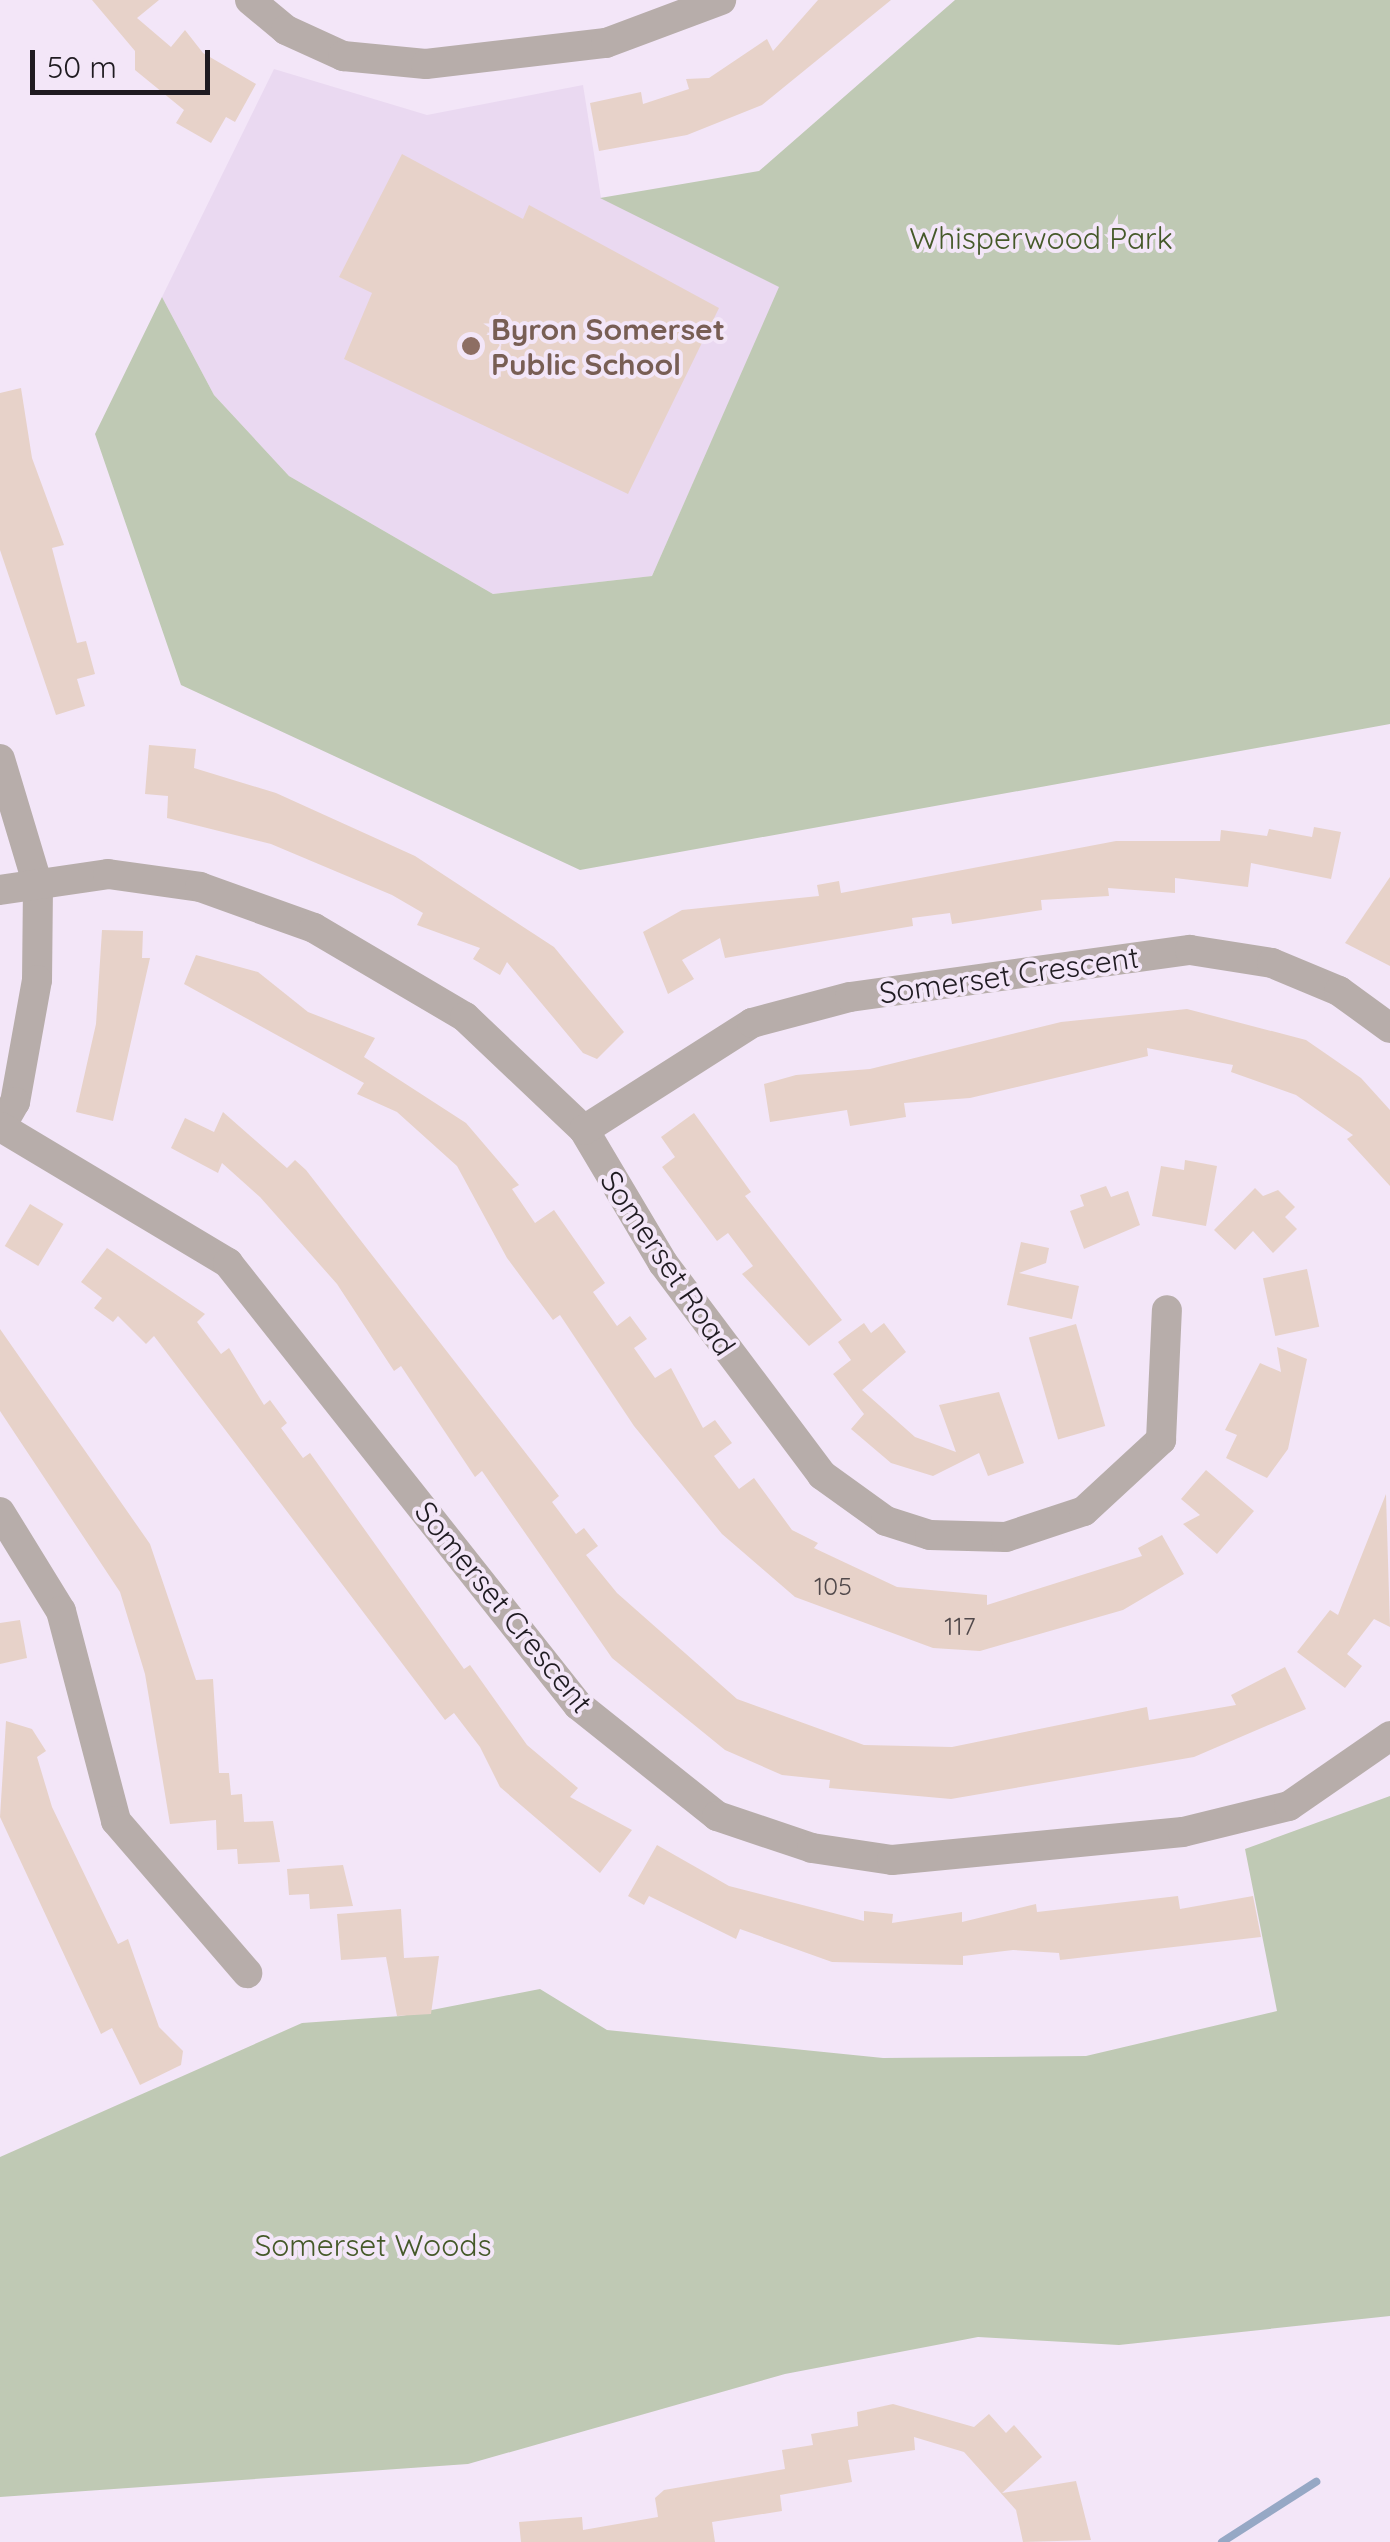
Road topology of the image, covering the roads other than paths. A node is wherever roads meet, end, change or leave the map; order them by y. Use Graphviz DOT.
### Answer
graph roads {
  1 [pos="250,0"];
  2 [pos="720,0"];
  3 [pos="0,759"];
  4 [pos="38,886"];
  5 [pos="0,890"];
  6 [pos="1390,1028"];
  7 [pos="0,1127"];
  8 [pos="584,1130"];
  9 [pos="1167,1310"];
  10 [pos="1,1515"];
  11 [pos="1390,1736"];
  12 [pos="247,1973"];
  1 -- 2 [label="street"];
  3 -- 4 [label="street"];
  4 -- 5 [label="street, Somerset Road"];
  4 -- 7 [label="street"];
  4 -- 8 [label="street, Somerset Road"];
  6 -- 8 [label="street, Somerset Crescent"];
  7 -- 11 [label="street, Somerset Crescent"];
  8 -- 9 [label="street, Somerset Road"];
  10 -- 12 [label="street"];
}
